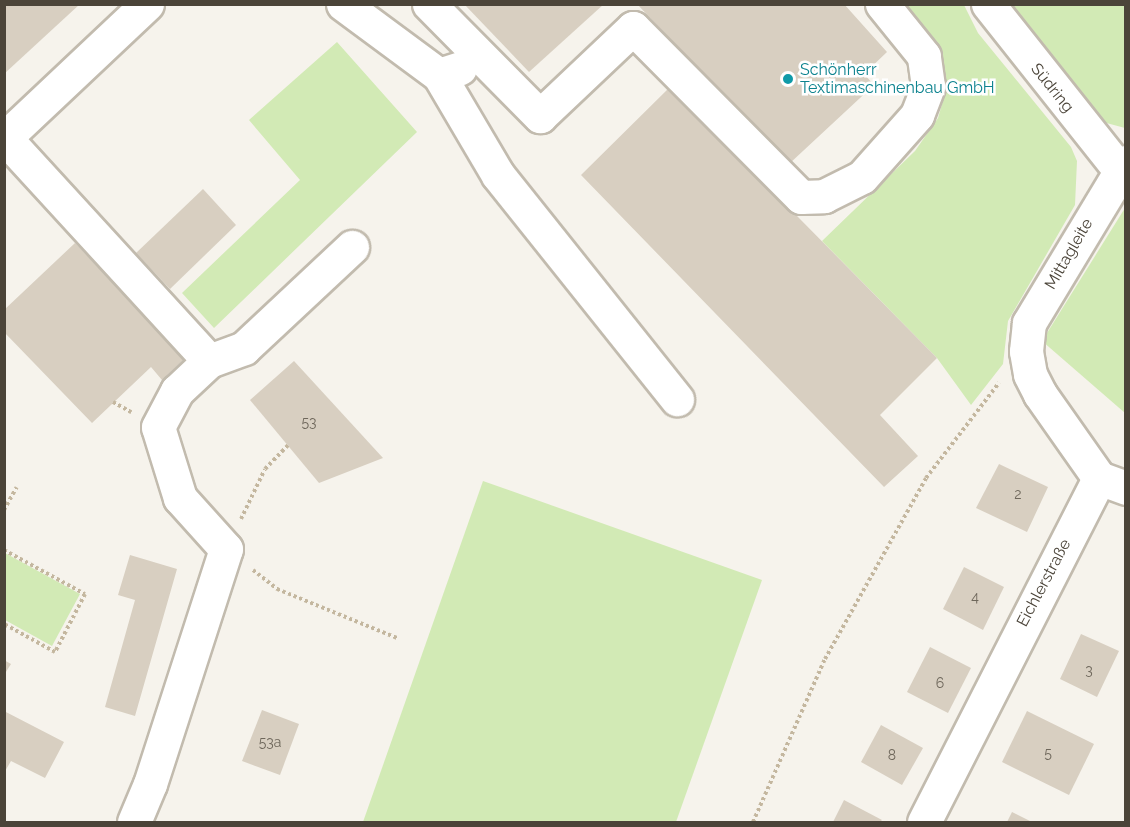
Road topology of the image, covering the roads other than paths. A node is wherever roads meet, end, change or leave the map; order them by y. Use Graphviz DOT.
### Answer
graph roads {
  1 [pos="147,4"];
  2 [pos="343,4"];
  3 [pos="429,4"];
  4 [pos="882,4"];
  5 [pos="988,4"];
  6 [pos="485,61"];
  7 [pos="439,75"];
  8 [pos="1122,165"];
  9 [pos="352,247"];
  10 [pos="1026,351"];
  11 [pos="209,361"];
  12 [pos="676,399"];
  13 [pos="1112,483"];
  14 [pos="134,822"];
  15 [pos="924,822"];
  1 -- 11 [label="street"];
  2 -- 7 [label="street"];
  3 -- 6 [label="street"];
  4 -- 6 [label="street"];
  5 -- 8 [label="street, Südring"];
  6 -- 7 [label="street"];
  7 -- 12 [label="street"];
  8 -- 10 [label="street, Mittagleite"];
  9 -- 11 [label="street"];
  10 -- 13 [label="street, Eichlerstraße"];
  11 -- 14 [label="street"];
  13 -- 15 [label="street, Eichlerstraße"];
}
